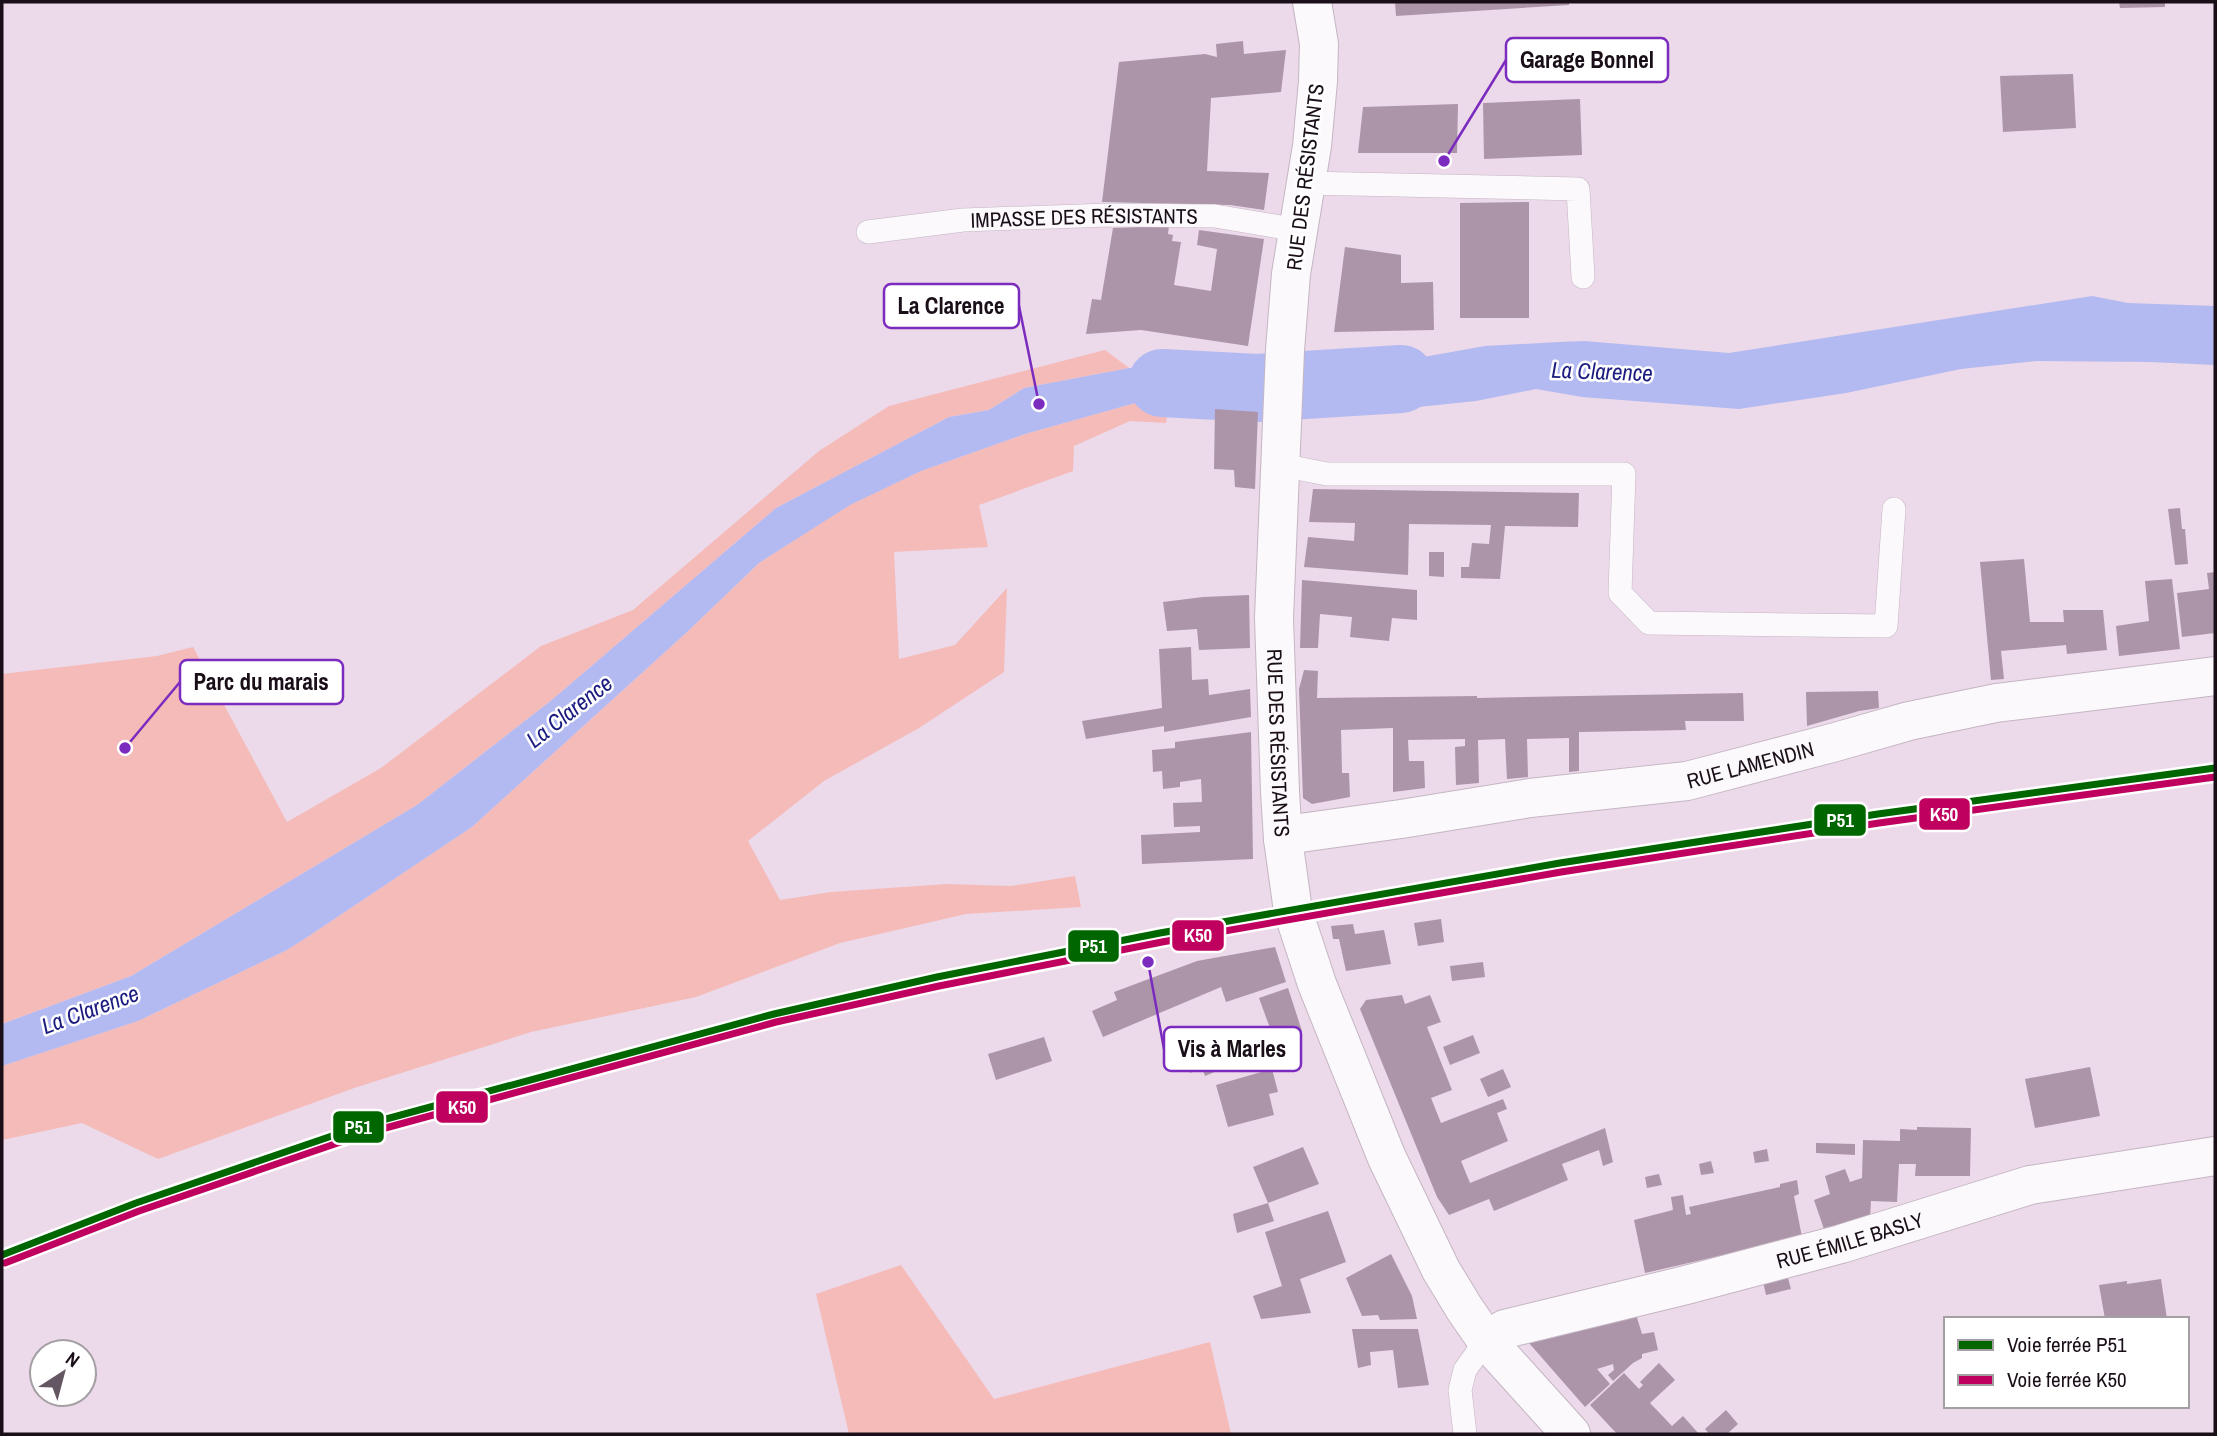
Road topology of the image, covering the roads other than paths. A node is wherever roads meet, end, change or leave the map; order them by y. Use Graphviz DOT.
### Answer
graph roads {
  1 [pos="1312,2"];
  2 [pos="1305,183"];
  3 [pos="1298,230"];
  4 [pos="868,232"];
  5 [pos="1583,277"];
  6 [pos="1280,465"];
  7 [pos="1894,509"];
  8 [pos="2215,677"];
  9 [pos="1283,839"];
  10 [pos="2215,1156"];
  11 [pos="1486,1340"];
  12 [pos="1465,1434"];
  13 [pos="1571,1434"];
  1 -- 2 [label="street, RUE DES RÉSISTANTS"];
  2 -- 3 [label="street, RUE DES RÉSISTANTS"];
  2 -- 5 [label="lane"];
  3 -- 4 [label="lane, IMPASSE DES RÉSISTANTS"];
  3 -- 6 [label="street, RUE DES RÉSISTANTS"];
  6 -- 7 [label="lane"];
  6 -- 9 [label="street, RUE DES RÉSISTANTS"];
  8 -- 9 [label="street, RUE LAMENDIN"];
  9 -- 11 [label="street, RUE DES RÉSISTANTS"];
  10 -- 11 [label="street, RUE ÉMILE BASLY"];
  11 -- 12 [label="lane"];
  11 -- 13 [label="street, RUE DES RÉSISTANTS"];
}
